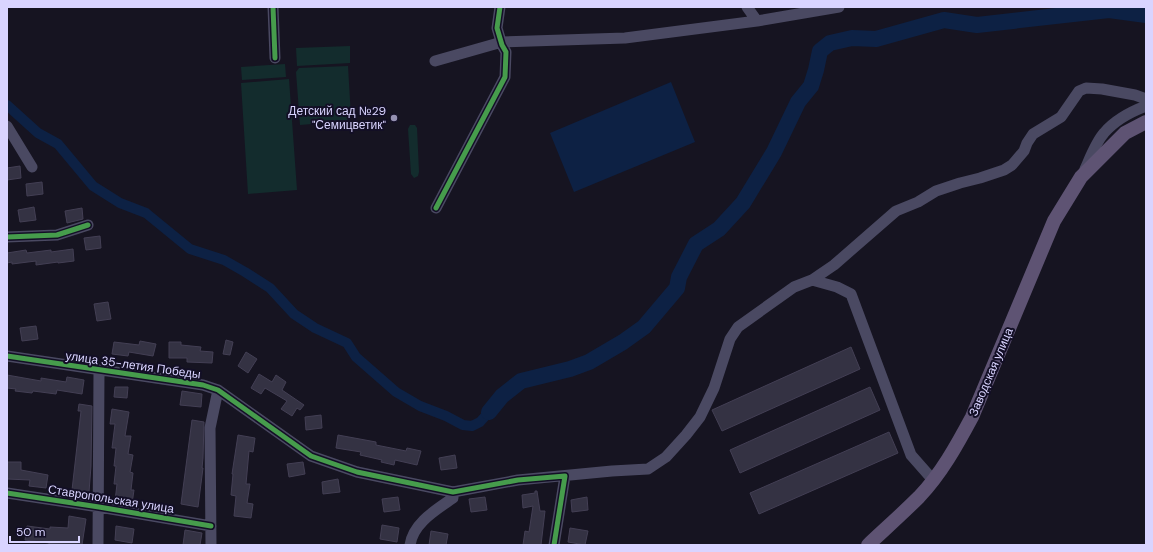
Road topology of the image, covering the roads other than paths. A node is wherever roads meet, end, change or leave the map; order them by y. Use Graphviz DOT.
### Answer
graph roads {
  1 [pos="272,7"];
  2 [pos="500,7"];
  3 [pos="747,7"];
  4 [pos="839,7"];
  5 [pos="757,22"];
  6 [pos="502,42"];
  7 [pos="275,58"];
  8 [pos="435,61"];
  9 [pos="1146,99"];
  10 [pos="1146,106"];
  11 [pos="1146,122"];
  12 [pos="7,126"];
  13 [pos="32,167"];
  14 [pos="1081,177"];
  15 [pos="436,208"];
  16 [pos="88,225"];
  17 [pos="7,237"];
  18 [pos="812,280"];
  19 [pos="7,356"];
  20 [pos="99,370"];
  21 [pos="218,390"];
  22 [pos="565,476"];
  23 [pos="933,480"];
  24 [pos="453,492"];
  25 [pos="7,493"];
  26 [pos="99,507"];
  27 [pos="211,526"];
  28 [pos="98,545"];
  29 [pos="211,545"];
  30 [pos="410,545"];
  31 [pos="554,545"];
  32 [pos="868,545"];
  1 -- 7 [label="street"];
  2 -- 6 [label="street"];
  3 -- 5 [label="street"];
  4 -- 5 [label="street"];
  5 -- 6 [label="street"];
  6 -- 8 [label="street"];
  6 -- 15 [label="street"];
  9 -- 18 [label="street, улица 35-летия Победы"];
  10 -- 14 [label="street"];
  11 -- 14 [label="main road, Заводская улица"];
  12 -- 13 [label="street"];
  14 -- 23 [label="main road, Заводская улица"];
  16 -- 17 [label="street"];
  18 -- 22 [label="street, улица 35-летия Победы"];
  18 -- 23 [label="street"];
  19 -- 20 [label="street, улица 35-летия Победы"];
  20 -- 21 [label="street, улица 35-летия Победы"];
  20 -- 26 [label="street"];
  21 -- 24 [label="street, улица 35-летия Победы"];
  21 -- 27 [label="street"];
  22 -- 24 [label="street, улица 35-летия Победы"];
  22 -- 31 [label="street"];
  23 -- 32 [label="main road, Заводская улица"];
  24 -- 30 [label="street"];
  25 -- 26 [label="street, Ставропольская улица"];
  26 -- 27 [label="street, Ставропольская улица"];
  26 -- 28 [label="street"];
  27 -- 29 [label="street"];
}
